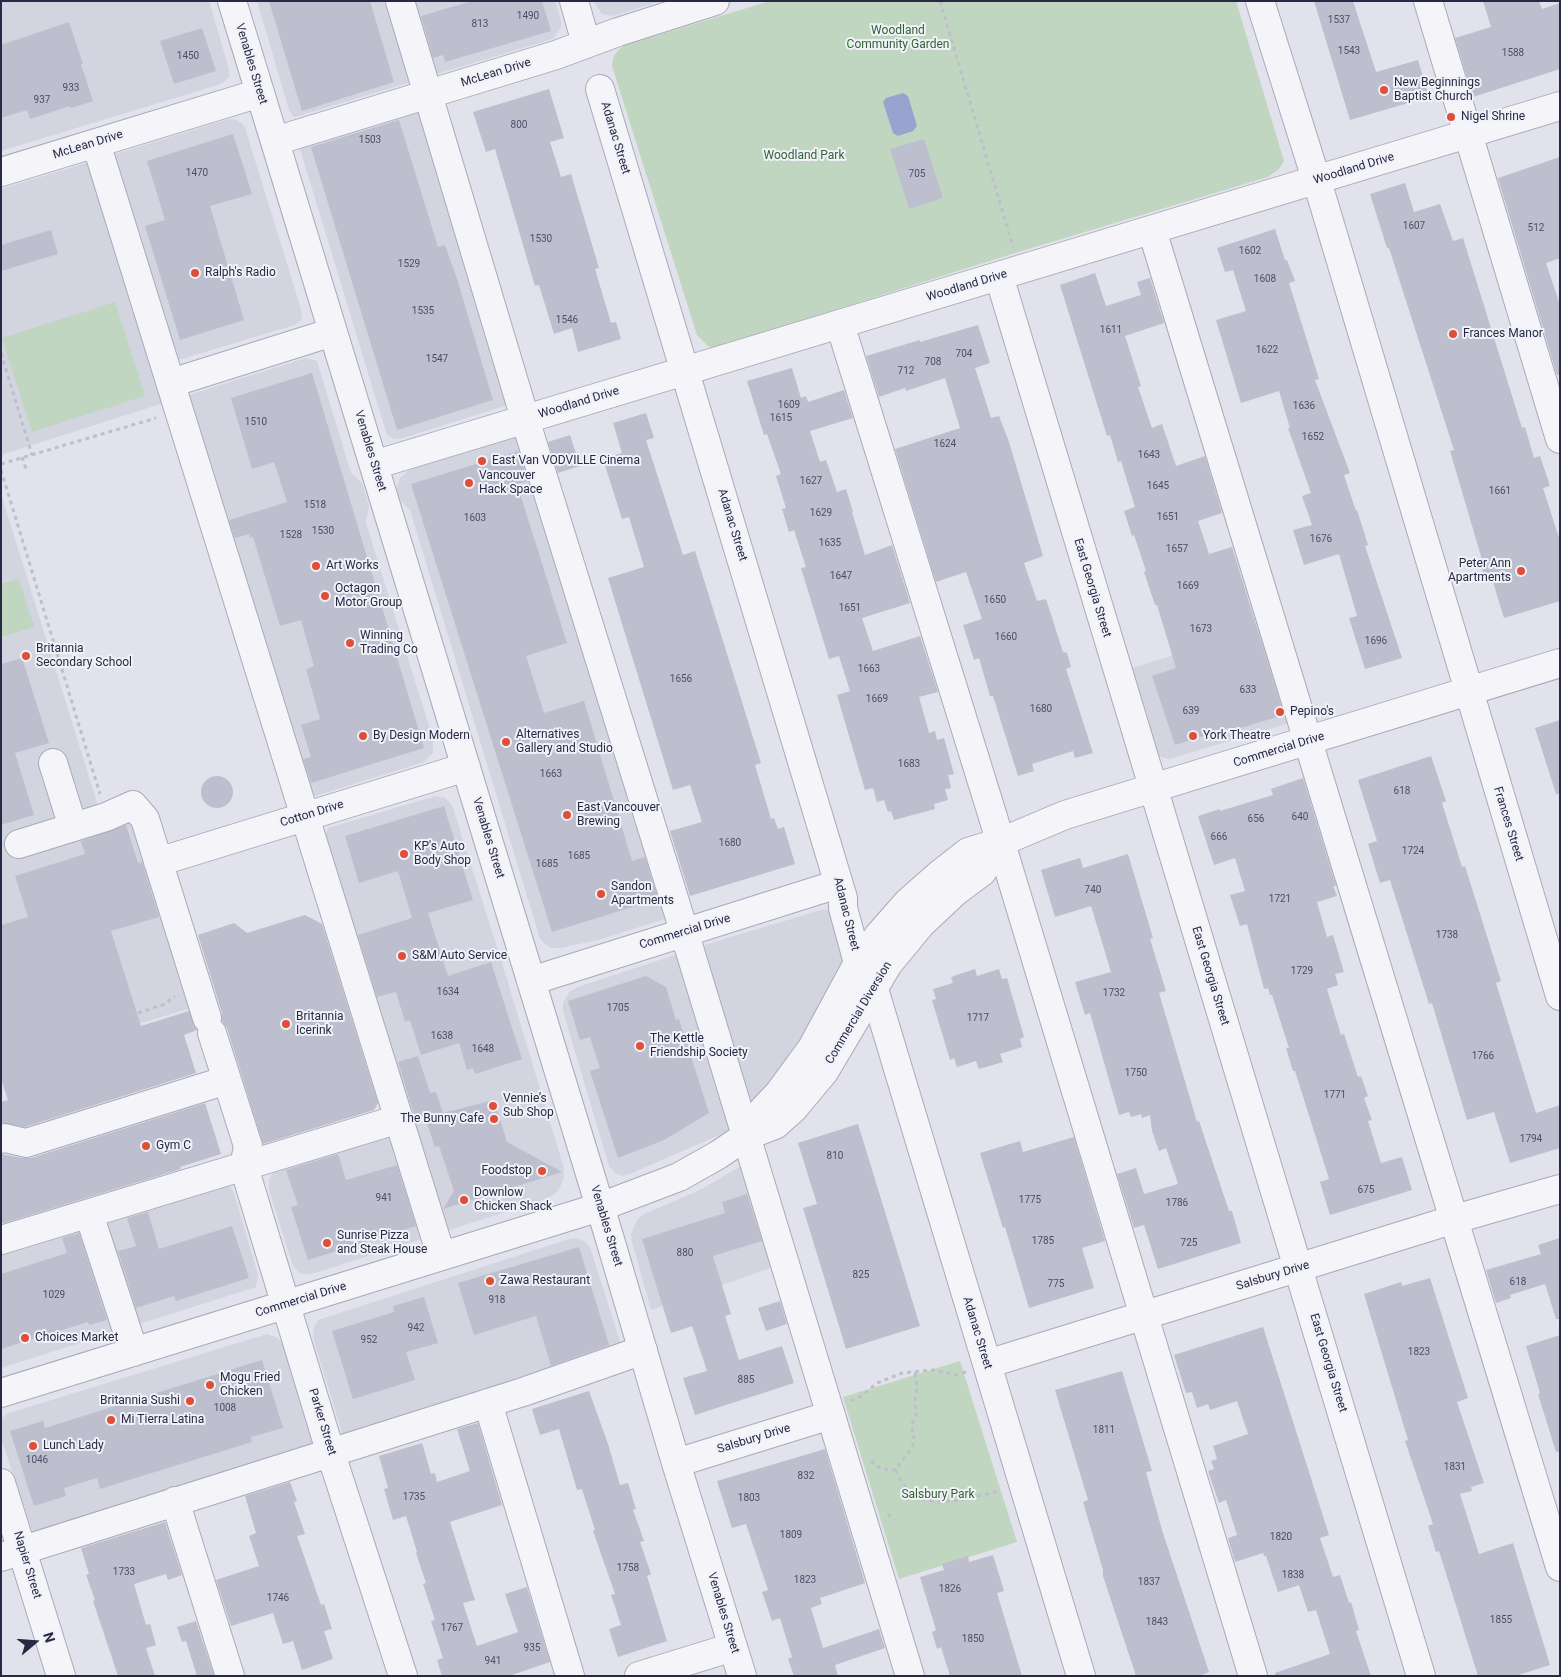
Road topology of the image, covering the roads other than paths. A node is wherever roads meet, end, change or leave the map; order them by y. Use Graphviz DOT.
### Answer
graph roads {
  1 [pos="232,1"];
  2 [pos="400,1"];
  3 [pos="574,1"];
  4 [pos="715,1"];
  5 [pos="1260,1"];
  6 [pos="1428,1"];
  7 [pos="586,43"];
  8 [pos="600,89"];
  9 [pos="260,93"];
  10 [pos="428,95"];
  11 [pos="1560,106"];
  12 [pos="1468,134"];
  13 [pos="275,142"];
  14 [pos="96,143"];
  15 [pos="1,172"];
  16 [pos="1316,180"];
  17 [pos="1152,230"];
  18 [pos="999,276"];
  19 [pos="840,324"];
  20 [pos="333,332"];
  21 [pos="686,371"];
  22 [pos="174,393"];
  23 [pos="526,419"];
  24 [pos="1560,439"];
  25 [pos="374,465"];
  26 [pos="1560,663"];
  27 [pos="1468,691"];
  28 [pos="1308,741"];
  29 [pos="53,763"];
  30 [pos="466,767"];
  31 [pos="1153,789"];
  32 [pos="305,816"];
  33 [pos="73,827"];
  34 [pos="1000,842"];
  35 [pos="9,847"];
  36 [pos="158,862"];
  37 [pos="838,884"];
  38 [pos="684,932"];
  39 [pos="858,963"];
  40 [pos="531,981"];
  41 [pos="874,989"];
  42 [pos="1560,996"];
  43 [pos="227,1080"];
  44 [pos="399,1119"];
  45 [pos="746,1136"];
  46 [pos="1,1139"];
  47 [pos="244,1167"];
  48 [pos="1560,1189"];
  49 [pos="600,1207"];
  50 [pos="89,1214"];
  51 [pos="1455,1219"];
  52 [pos="1,1240"];
  53 [pos="441,1256"];
  54 [pos="1299,1268"];
  55 [pos="286,1305"];
  56 [pos="1144,1315"];
  57 [pos="644,1350"];
  58 [pos="134,1352"];
  59 [pos="975,1369"];
  60 [pos="1,1393"];
  61 [pos="488,1403"];
  62 [pos="838,1409"];
  63 [pos="331,1454"];
  64 [pos="676,1463"];
  65 [pos="1,1483"];
  66 [pos="175,1501"];
  67 [pos="12,1554"];
  68 [pos="1560,1567"];
  69 [pos="734,1646"];
  70 [pos="61,1676"];
  71 [pos="230,1676"];
  72 [pos="403,1676"];
  73 [pos="570,1676"];
  74 [pos="639,1676"];
  75 [pos="742,1676"];
  76 [pos="910,1676"];
  77 [pos="1082,1676"];
  78 [pos="1252,1676"];
  79 [pos="1421,1676"];
  1 -- 9 [label="street, Venables Street"];
  2 -- 10 [label="street"];
  3 -- 7 [label="street"];
  4 -- 7 [label="street, McLean Drive"];
  5 -- 16 [label="street, Frances Street"];
  6 -- 12 [label="street"];
  7 -- 10 [label="street, McLean Drive"];
  8 -- 21 [label="street, Adanac Street"];
  9 -- 13 [label="street, Venables Street"];
  9 -- 14 [label="street, McLean Drive"];
  10 -- 13 [label="street, McLean Drive"];
  10 -- 23 [label="street"];
  11 -- 12 [label="street, Woodland Drive"];
  12 -- 16 [label="street, Woodland Drive"];
  12 -- 24 [label="street"];
  13 -- 20 [label="street, Venables Street"];
  14 -- 15 [label="street, McLean Drive"];
  14 -- 22 [label="street"];
  16 -- 17 [label="street, Woodland Drive"];
  16 -- 27 [label="street, Frances Street"];
  17 -- 18 [label="street, Woodland Drive"];
  17 -- 28 [label="street"];
  18 -- 19 [label="street, Woodland Drive"];
  18 -- 31 [label="street, East Georgia Street"];
  19 -- 21 [label="street, Woodland Drive"];
  19 -- 34 [label="street"];
  20 -- 22 [label="street"];
  20 -- 25 [label="street, Venables Street"];
  21 -- 23 [label="street, Woodland Drive"];
  21 -- 37 [label="street, Adanac Street"];
  22 -- 32 [label="street"];
  23 -- 25 [label="street, Woodland Drive"];
  23 -- 38 [label="street"];
  25 -- 30 [label="street, Venables Street"];
  26 -- 27 [label="street, Commercial Drive"];
  27 -- 28 [label="street, Commercial Drive"];
  27 -- 42 [label="street, Frances Street"];
  28 -- 31 [label="street, Commercial Drive"];
  28 -- 51 [label="street"];
  29 -- 33 [label="street"];
  30 -- 32 [label="street, Cotton Drive"];
  30 -- 40 [label="street, Venables Street"];
  31 -- 34 [label="street, Commercial Drive"];
  31 -- 54 [label="street, East Georgia Street"];
  32 -- 36 [label="street, Cotton Drive"];
  32 -- 44 [label="street"];
  33 -- 35 [label="street"];
  33 -- 36 [label="street"];
  34 -- 39 [label="street, Commercial Diversion"];
  34 -- 41 [label="street, Commercial Diversion"];
  34 -- 56 [label="street"];
  36 -- 43 [label="street"];
  37 -- 38 [label="street, Commercial Drive"];
  37 -- 39 [label="street, Adanac Street"];
  38 -- 40 [label="street, Commercial Drive"];
  38 -- 45 [label="street"];
  39 -- 45 [label="street, Commercial Diversion"];
  40 -- 49 [label="street, Venables Street"];
  41 -- 45 [label="street, Commercial Diversion"];
  41 -- 59 [label="street, Adanac Street"];
  43 -- 46 [label="street"];
  43 -- 47 [label="street"];
  44 -- 47 [label="street"];
  44 -- 53 [label="street"];
  45 -- 49 [label="street, Commercial Diversion"];
  45 -- 62 [label="street"];
  47 -- 50 [label="street"];
  47 -- 55 [label="street, Parker Street"];
  48 -- 51 [label="street, Salsbury Drive"];
  49 -- 53 [label="street, Commercial Drive"];
  49 -- 57 [label="street, Venables Street"];
  50 -- 52 [label="street"];
  50 -- 58 [label="street"];
  51 -- 54 [label="street, Salsbury Drive"];
  51 -- 68 [label="street"];
  53 -- 55 [label="street, Commercial Drive"];
  54 -- 56 [label="street, Salsbury Drive"];
  54 -- 79 [label="street, East Georgia Street"];
  55 -- 58 [label="street, Commercial Drive"];
  55 -- 63 [label="street, Parker Street"];
  56 -- 59 [label="street, Salsbury Drive"];
  56 -- 78 [label="street"];
  57 -- 61 [label="street"];
  57 -- 64 [label="street, Venables Street"];
  58 -- 60 [label="street, Commercial Drive"];
  59 -- 77 [label="street, Adanac Street"];
  61 -- 63 [label="street"];
  61 -- 73 [label="street"];
  62 -- 64 [label="street, Salsbury Drive"];
  62 -- 76 [label="street"];
  63 -- 66 [label="street"];
  63 -- 72 [label="street, Parker Street"];
  64 -- 69 [label="street, Venables Street"];
  65 -- 67 [label="street, Napier Street"];
  66 -- 67 [label="street"];
  66 -- 71 [label="street"];
  67 -- 70 [label="street, Napier Street"];
  69 -- 74 [label="street"];
  69 -- 75 [label="street, Venables Street"];
}
